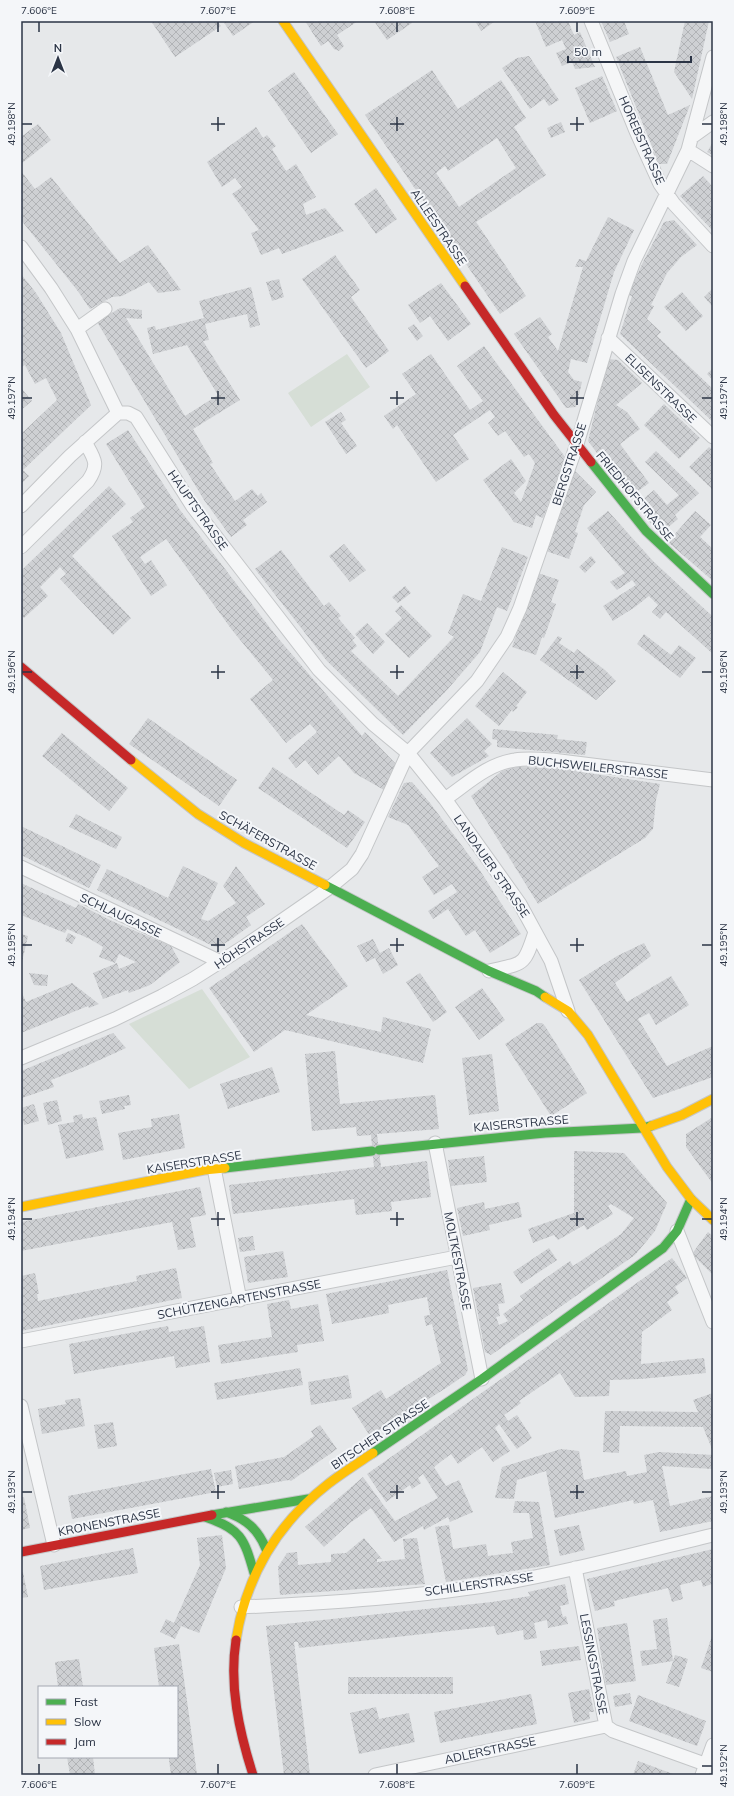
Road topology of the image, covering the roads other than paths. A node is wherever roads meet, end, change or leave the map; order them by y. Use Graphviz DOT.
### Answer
graph roads {
  1 [pos="283,21"];
  2 [pos="591,21"];
  3 [pos="713,57"];
  4 [pos="713,122"];
  5 [pos="692,137"];
  6 [pos="688,150"];
  7 [pos="713,166"];
  8 [pos="667,195"];
  9 [pos="713,246"];
  10 [pos="21,247"];
  11 [pos="105,309"];
  12 [pos="77,329"];
  13 [pos="608,338"];
  14 [pos="118,413"];
  15 [pos="713,437"];
  16 [pos="85,442"];
  17 [pos="577,444"];
  18 [pos="21,506"];
  19 [pos="21,547"];
  20 [pos="713,594"];
  21 [pos="21,667"];
  22 [pos="408,753"];
  23 [pos="713,780"];
  24 [pos="445,799"];
  25 [pos="21,867"];
  26 [pos="329,888"];
  27 [pos="536,932"];
  28 [pos="221,962"];
  29 [pos="489,971"];
  30 [pos="568,1011"];
  31 [pos="21,1058"];
  32 [pos="713,1099"];
  33 [pos="642,1128"];
  34 [pos="435,1143"];
  35 [pos="214,1168"];
  36 [pos="691,1199"];
  37 [pos="21,1207"];
  38 [pos="713,1220"];
  39 [pos="677,1231"];
  40 [pos="457,1257"];
  41 [pos="240,1300"];
  42 [pos="713,1322"];
  43 [pos="21,1341"];
  44 [pos="482,1379"];
  45 [pos="21,1406"];
  46 [pos="308,1499"];
  47 [pos="226,1512"];
  48 [pos="203,1516"];
  49 [pos="713,1535"];
  50 [pos="54,1546"];
  51 [pos="266,1549"];
  52 [pos="21,1552"];
  53 [pos="575,1568"];
  54 [pos="254,1573"];
  55 [pos="241,1607"];
  56 [pos="606,1726"];
  57 [pos="713,1746"];
  58 [pos="707,1769"];
  59 [pos="253,1775"];
  60 [pos="375,1775"];
  1 -- 17 [label="main road, ALLEESTRASSE"];
  2 -- 8 [label="street, HOREBSTRASSE"];
  3 -- 5 [label="street, BERGSTRASSE"];
  4 -- 5 [label="street"];
  5 -- 6 [label="street, BERGSTRASSE"];
  6 -- 7 [label="street"];
  6 -- 8 [label="street, BERGSTRASSE"];
  8 -- 9 [label="street, HOREBSTRASSE"];
  8 -- 13 [label="street, BERGSTRASSE"];
  10 -- 12 [label="street"];
  11 -- 12 [label="street"];
  12 -- 14 [label="street"];
  13 -- 15 [label="street, ELISENSTRASSE"];
  13 -- 17 [label="street, BERGSTRASSE"];
  14 -- 16 [label="street"];
  14 -- 22 [label="street, HAUPTSTRASSE"];
  16 -- 18 [label="street"];
  16 -- 19 [label="street"];
  17 -- 20 [label="main road, FRIEDHOFSTRASSE"];
  17 -- 22 [label="street, BERGSTRASSE"];
  21 -- 26 [label="main road, SCHÄFERSTRASSE"];
  22 -- 24 [label="street, LANDAUER STRASSE"];
  22 -- 26 [label="street, HÖHSTRASSE"];
  23 -- 24 [label="street, BUCHSWEILERSTRASSE"];
  24 -- 27 [label="street, LANDAUER STRASSE"];
  25 -- 28 [label="street, SCHLAUGASSE"];
  26 -- 28 [label="street, HÖHSTRASSE"];
  26 -- 29 [label="main road, SCHÄFERSTRASSE"];
  27 -- 29 [label="street"];
  27 -- 30 [label="street, LANDAUER STRASSE"];
  28 -- 31 [label="street, HÖHSTRASSE"];
  29 -- 30 [label="main road, LANDAUER STRASSE"];
  30 -- 33 [label="main road, LANDAUER STRASSE"];
  32 -- 33 [label="main road"];
  33 -- 34 [label="main road, KAISERSTRASSE"];
  33 -- 36 [label="main road, LANDAUER STRASSE"];
  34 -- 35 [label="main road, KAISERSTRASSE"];
  34 -- 40 [label="street, MOLTKESTRASSE"];
  35 -- 37 [label="main road, KAISERSTRASSE"];
  35 -- 41 [label="street"];
  36 -- 38 [label="main road, LANDAUER STRASSE"];
  36 -- 39 [label="main road, BITSCHER STRASSE"];
  39 -- 42 [label="street"];
  39 -- 44 [label="main road, BITSCHER STRASSE"];
  40 -- 41 [label="street, SCHÜTZENGARTENSTRASSE"];
  40 -- 44 [label="street, MOLTKESTRASSE"];
  41 -- 43 [label="street, SCHÜTZENGARTENSTRASSE"];
  44 -- 46 [label="main road, BITSCHER STRASSE"];
  45 -- 50 [label="street"];
  46 -- 47 [label="main road, KRONENSTRASSE"];
  46 -- 51 [label="main road, BITSCHER STRASSE"];
  47 -- 48 [label="main road, KRONENSTRASSE"];
  47 -- 51 [label="main road"];
  48 -- 50 [label="main road, KRONENSTRASSE"];
  48 -- 54 [label="main road, KRONENSTRASSE"];
  49 -- 53 [label="street, SCHILLERSTRASSE"];
  50 -- 52 [label="main road, KRONENSTRASSE"];
  51 -- 54 [label="main road, BITSCHER STRASSE"];
  53 -- 55 [label="street, SCHILLERSTRASSE"];
  53 -- 56 [label="street, LESSINGSTRASSE"];
  54 -- 55 [label="main road, BITSCHER STRASSE"];
  55 -- 59 [label="main road, BITSCHER STRASSE"];
  56 -- 58 [label="street, LESSINGSTRASSE"];
  56 -- 60 [label="street, ADLERSTRASSE"];
  57 -- 58 [label="street"];
}
